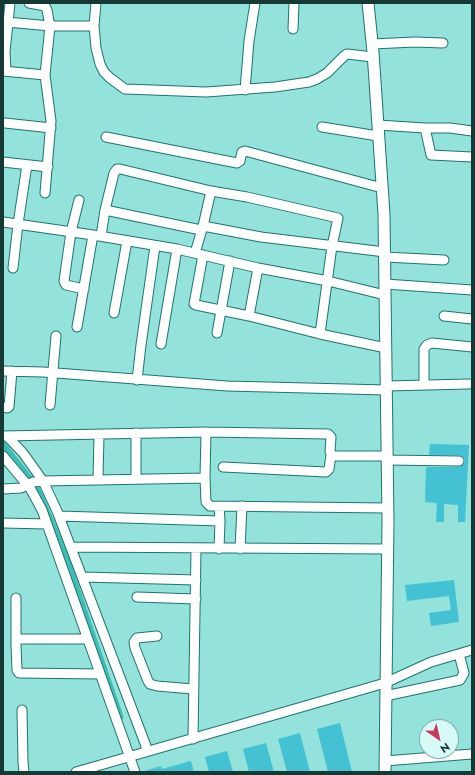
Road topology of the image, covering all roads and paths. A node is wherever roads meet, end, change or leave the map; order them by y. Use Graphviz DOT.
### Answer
graph roads {
  1 [pos="10,3"];
  2 [pos="28,3"];
  3 [pos="96,3"];
  4 [pos="255,3"];
  5 [pos="294,3"];
  6 [pos="368,3"];
  7 [pos="7,22"];
  8 [pos="50,26"];
  9 [pos="94,26"];
  10 [pos="292,29"];
  11 [pos="443,42"];
  12 [pos="372,44"];
  13 [pos="373,57"];
  14 [pos="4,71"];
  15 [pos="46,75"];
  16 [pos="245,90"];
  17 [pos="5,123"];
  18 [pos="322,127"];
  19 [pos="50,128"];
  20 [pos="425,128"];
  21 [pos="378,130"];
  22 [pos="472,131"];
  23 [pos="106,137"];
  24 [pos="472,157"];
  25 [pos="3,162"];
  26 [pos="27,165"];
  27 [pos="48,167"];
  28 [pos="382,188"];
  29 [pos="211,191"];
  30 [pos="46,193"];
  31 [pos="79,200"];
  32 [pos="105,210"];
  33 [pos="3,222"];
  34 [pos="18,224"];
  35 [pos="202,228"];
  36 [pos="71,232"];
  37 [pos="97,236"];
  38 [pos="126,241"];
  39 [pos="155,246"];
  40 [pos="332,246"];
  41 [pos="177,249"];
  42 [pos="199,254"];
  43 [pos="385,254"];
  44 [pos="444,260"];
  45 [pos="230,261"];
  46 [pos="13,268"];
  47 [pos="258,268"];
  48 [pos="328,281"];
  49 [pos="84,289"];
  50 [pos="385,290"];
  51 [pos="472,290"];
  52 [pos="221,310"];
  53 [pos="114,313"];
  54 [pos="249,316"];
  55 [pos="444,316"];
  56 [pos="472,319"];
  57 [pos="77,327"];
  58 [pos="217,333"];
  59 [pos="320,334"];
  60 [pos="56,336"];
  61 [pos="161,344"];
  62 [pos="472,347"];
  63 [pos="386,348"];
  64 [pos="7,371"];
  65 [pos="53,373"];
  66 [pos="137,380"];
  67 [pos="469,384"];
  68 [pos="424,385"];
  69 [pos="386,388"];
  70 [pos="50,405"];
  71 [pos="3,407"];
  72 [pos="206,432"];
  73 [pos="136,433"];
  74 [pos="99,435"];
  75 [pos="5,436"];
  76 [pos="331,455"];
  77 [pos="3,456"];
  78 [pos="387,458"];
  79 [pos="459,461"];
  80 [pos="223,467"];
  81 [pos="205,478"];
  82 [pos="98,479"];
  83 [pos="136,479"];
  84 [pos="43,480"];
  85 [pos="28,486"];
  86 [pos="3,489"];
  87 [pos="219,506"];
  88 [pos="242,506"];
  89 [pos="388,508"];
  90 [pos="59,516"];
  91 [pos="220,521"];
  92 [pos="3,523"];
  93 [pos="47,524"];
  94 [pos="71,547"];
  95 [pos="196,549"];
  96 [pos="219,549"];
  97 [pos="240,549"];
  98 [pos="387,549"];
  99 [pos="83,577"];
  100 [pos="196,580"];
  101 [pos="137,597"];
  102 [pos="16,598"];
  103 [pos="196,599"];
  104 [pos="157,636"];
  105 [pos="16,639"];
  106 [pos="88,639"];
  107 [pos="472,650"];
  108 [pos="459,654"];
  109 [pos="100,674"];
  110 [pos="385,683"];
  111 [pos="193,689"];
  112 [pos="385,696"];
  113 [pos="22,710"];
  114 [pos="193,739"];
  115 [pos="146,752"];
  116 [pos="472,754"];
  117 [pos="131,756"];
  118 [pos="385,767"];
  119 [pos="24,772"];
  120 [pos="76,772"];
  121 [pos="135,772"];
  1 -- 7 [label="street"];
  2 -- 8 [label="street"];
  3 -- 9 [label="street"];
  4 -- 16 [label="street"];
  5 -- 10 [label="street"];
  6 -- 12 [label="main road"];
  7 -- 8 [label="street"];
  7 -- 14 [label="street"];
  8 -- 9 [label="street"];
  8 -- 15 [label="street"];
  9 -- 16 [label="street"];
  11 -- 12 [label="street"];
  12 -- 13 [label="main road"];
  13 -- 16 [label="street"];
  13 -- 21 [label="main road"];
  14 -- 15 [label="street"];
  15 -- 19 [label="street"];
  17 -- 19 [label="street"];
  18 -- 21 [label="street"];
  19 -- 27 [label="street"];
  20 -- 21 [label="street"];
  20 -- 22 [label="street"];
  20 -- 24 [label="street"];
  21 -- 28 [label="main road"];
  23 -- 28 [label="street"];
  25 -- 26 [label="street"];
  26 -- 27 [label="street"];
  26 -- 34 [label="street"];
  27 -- 30 [label="street"];
  28 -- 43 [label="main road"];
  29 -- 32 [label="street"];
  29 -- 35 [label="street"];
  29 -- 40 [label="street"];
  31 -- 36 [label="street"];
  32 -- 35 [label="street"];
  32 -- 37 [label="street"];
  33 -- 34 [label="street"];
  34 -- 36 [label="street"];
  34 -- 46 [label="street"];
  35 -- 40 [label="street"];
  35 -- 42 [label="street"];
  36 -- 37 [label="street"];
  36 -- 49 [label="street"];
  37 -- 38 [label="street"];
  37 -- 49 [label="street"];
  38 -- 39 [label="street"];
  38 -- 53 [label="street"];
  39 -- 41 [label="street"];
  39 -- 66 [label="street"];
  40 -- 43 [label="street"];
  40 -- 48 [label="street"];
  41 -- 42 [label="street"];
  41 -- 61 [label="street"];
  42 -- 45 [label="street"];
  42 -- 52 [label="street"];
  43 -- 44 [label="street"];
  43 -- 50 [label="main road"];
  45 -- 47 [label="street"];
  45 -- 52 [label="street"];
  47 -- 48 [label="street"];
  47 -- 54 [label="street"];
  48 -- 50 [label="street"];
  48 -- 59 [label="street"];
  49 -- 57 [label="street"];
  50 -- 51 [label="street"];
  50 -- 63 [label="main road"];
  52 -- 54 [label="street"];
  52 -- 58 [label="street"];
  54 -- 59 [label="street"];
  55 -- 56 [label="street"];
  59 -- 63 [label="street"];
  60 -- 65 [label="street"];
  62 -- 68 [label="street"];
  63 -- 69 [label="main road"];
  64 -- 65 [label="street"];
  64 -- 71 [label="street"];
  65 -- 66 [label="street"];
  65 -- 70 [label="street"];
  66 -- 69 [label="street"];
  67 -- 68 [label="street"];
  68 -- 69 [label="street"];
  69 -- 78 [label="main road"];
  72 -- 73 [label="street"];
  72 -- 76 [label="street"];
  72 -- 81 [label="street"];
  73 -- 74 [label="street"];
  73 -- 83 [label="street"];
  74 -- 75 [label="street"];
  74 -- 82 [label="street"];
  75 -- 84 [label="street"];
  76 -- 78 [label="street"];
  76 -- 80 [label="street"];
  77 -- 85 [label="street"];
  78 -- 79 [label="street"];
  78 -- 89 [label="main road"];
  81 -- 83 [label="street"];
  81 -- 87 [label="street"];
  82 -- 83 [label="street"];
  82 -- 84 [label="street"];
  84 -- 85 [label="street"];
  84 -- 90 [label="street"];
  85 -- 86 [label="street"];
  85 -- 93 [label="street"];
  87 -- 88 [label="street"];
  87 -- 91 [label="street"];
  88 -- 89 [label="street"];
  88 -- 97 [label="street"];
  89 -- 98 [label="main road"];
  90 -- 91 [label="street"];
  90 -- 94 [label="street"];
  91 -- 96 [label="street"];
  92 -- 93 [label="street"];
  93 -- 106 [label="street"];
  94 -- 95 [label="street"];
  94 -- 99 [label="street"];
  95 -- 96 [label="street"];
  95 -- 100 [label="street"];
  96 -- 97 [label="street"];
  97 -- 98 [label="street"];
  98 -- 110 [label="main road"];
  99 -- 100 [label="street"];
  99 -- 115 [label="street"];
  100 -- 103 [label="street"];
  101 -- 103 [label="street"];
  102 -- 105 [label="street"];
  103 -- 111 [label="street"];
  104 -- 111 [label="street"];
  105 -- 106 [label="street"];
  105 -- 109 [label="street"];
  106 -- 109 [label="street"];
  107 -- 108 [label="street"];
  108 -- 110 [label="street"];
  108 -- 112 [label="street"];
  109 -- 117 [label="street"];
  110 -- 112 [label="main road"];
  110 -- 114 [label="street"];
  111 -- 114 [label="street"];
  112 -- 118 [label="main road"];
  113 -- 119 [label="street"];
  114 -- 115 [label="street"];
  115 -- 117 [label="street"];
  116 -- 118 [label="street"];
  117 -- 120 [label="street"];
  117 -- 121 [label="street"];
}
